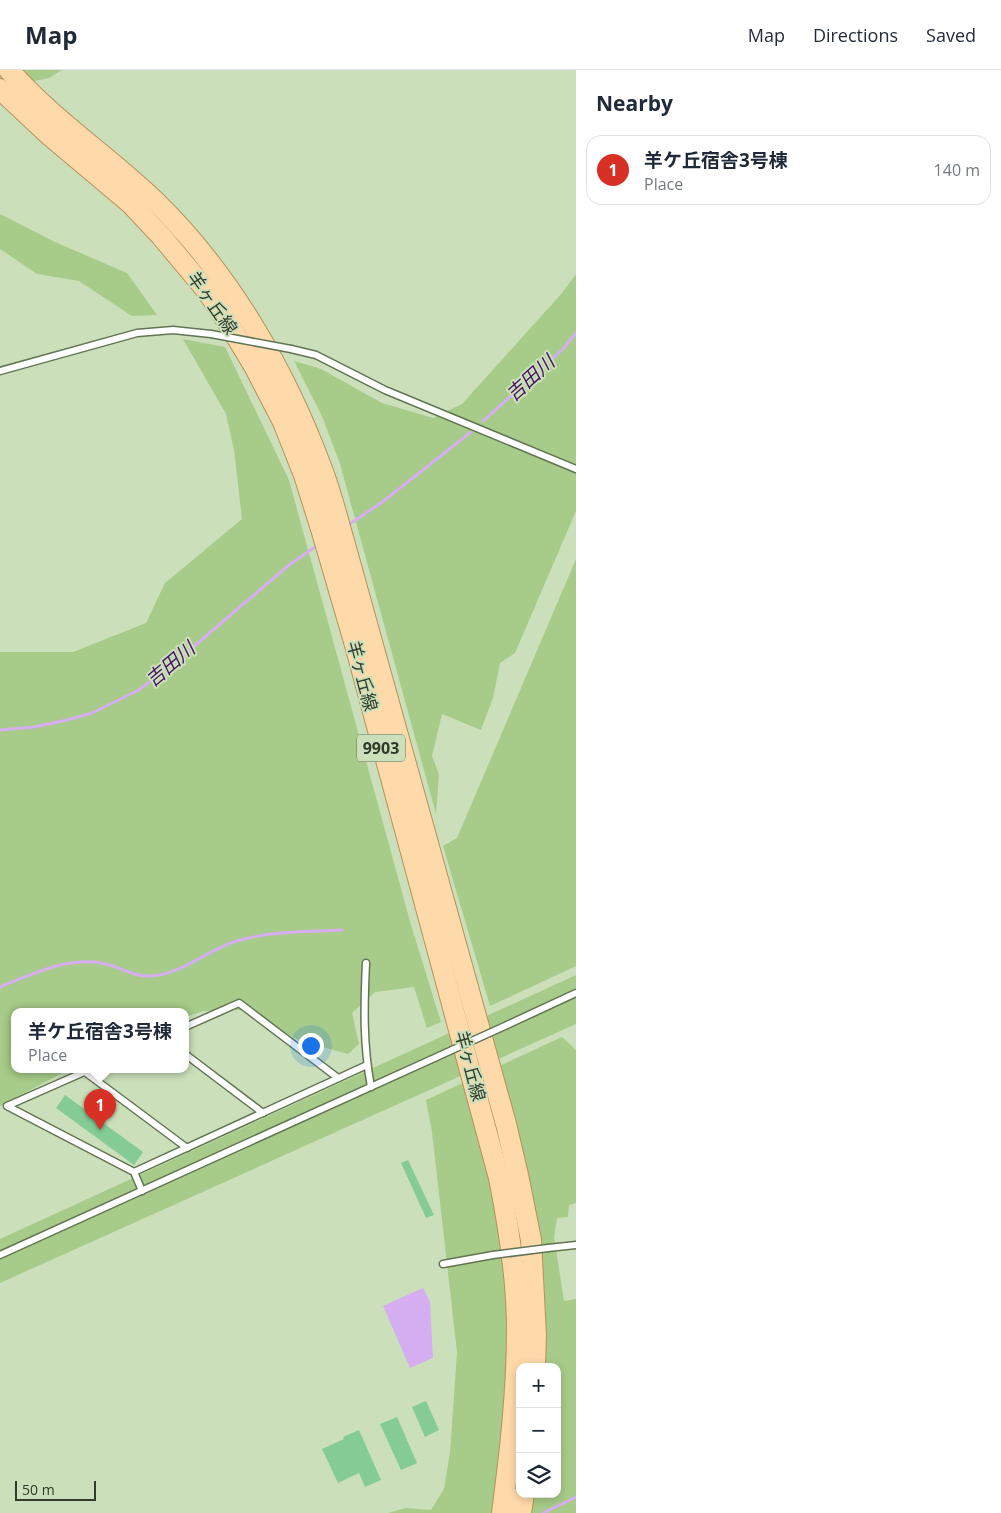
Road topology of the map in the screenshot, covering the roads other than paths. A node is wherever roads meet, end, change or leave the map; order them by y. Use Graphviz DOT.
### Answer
graph roads {
  1 [pos="9,70"];
  2 [pos="0,89"];
  3 [pos="0,371"];
  4 [pos="576,469"];
  5 [pos="366,963"];
  6 [pos="576,993"];
  7 [pos="189,1026"];
  8 [pos="189,1057"];
  9 [pos="367,1065"];
  10 [pos="81,1073"];
  11 [pos="92,1073"];
  12 [pos="338,1078"];
  13 [pos="371,1087"];
  14 [pos="263,1113"];
  15 [pos="187,1148"];
  16 [pos="134,1172"];
  17 [pos="142,1191"];
  18 [pos="576,1245"];
  19 [pos="0,1255"];
  20 [pos="443,1264"];
  21 [pos="536,1363"];
  22 [pos="524,1498"];
  23 [pos="502,1513"];
  24 [pos="522,1513"];
  1 -- 21 [label="main road, 羊ヶ丘線 / 9903"];
  2 -- 23 [label="main road, 羊ヶ丘線 / 9903"];
  3 -- 4 [label="lane, bridge"];
  5 -- 9 [label="lane"];
  6 -- 13 [label="lane, bridge"];
  7 -- 12 [label="lane"];
  8 -- 14 [label="lane"];
  9 -- 12 [label="lane"];
  9 -- 13 [label="lane"];
  10 -- 16 [label="lane"];
  11 -- 15 [label="lane"];
  12 -- 14 [label="lane"];
  13 -- 17 [label="lane"];
  14 -- 16 [label="lane"];
  16 -- 17 [label="lane"];
  17 -- 19 [label="lane"];
  18 -- 20 [label="lane, bridge"];
  22 -- 24 [label="main road"];
}
